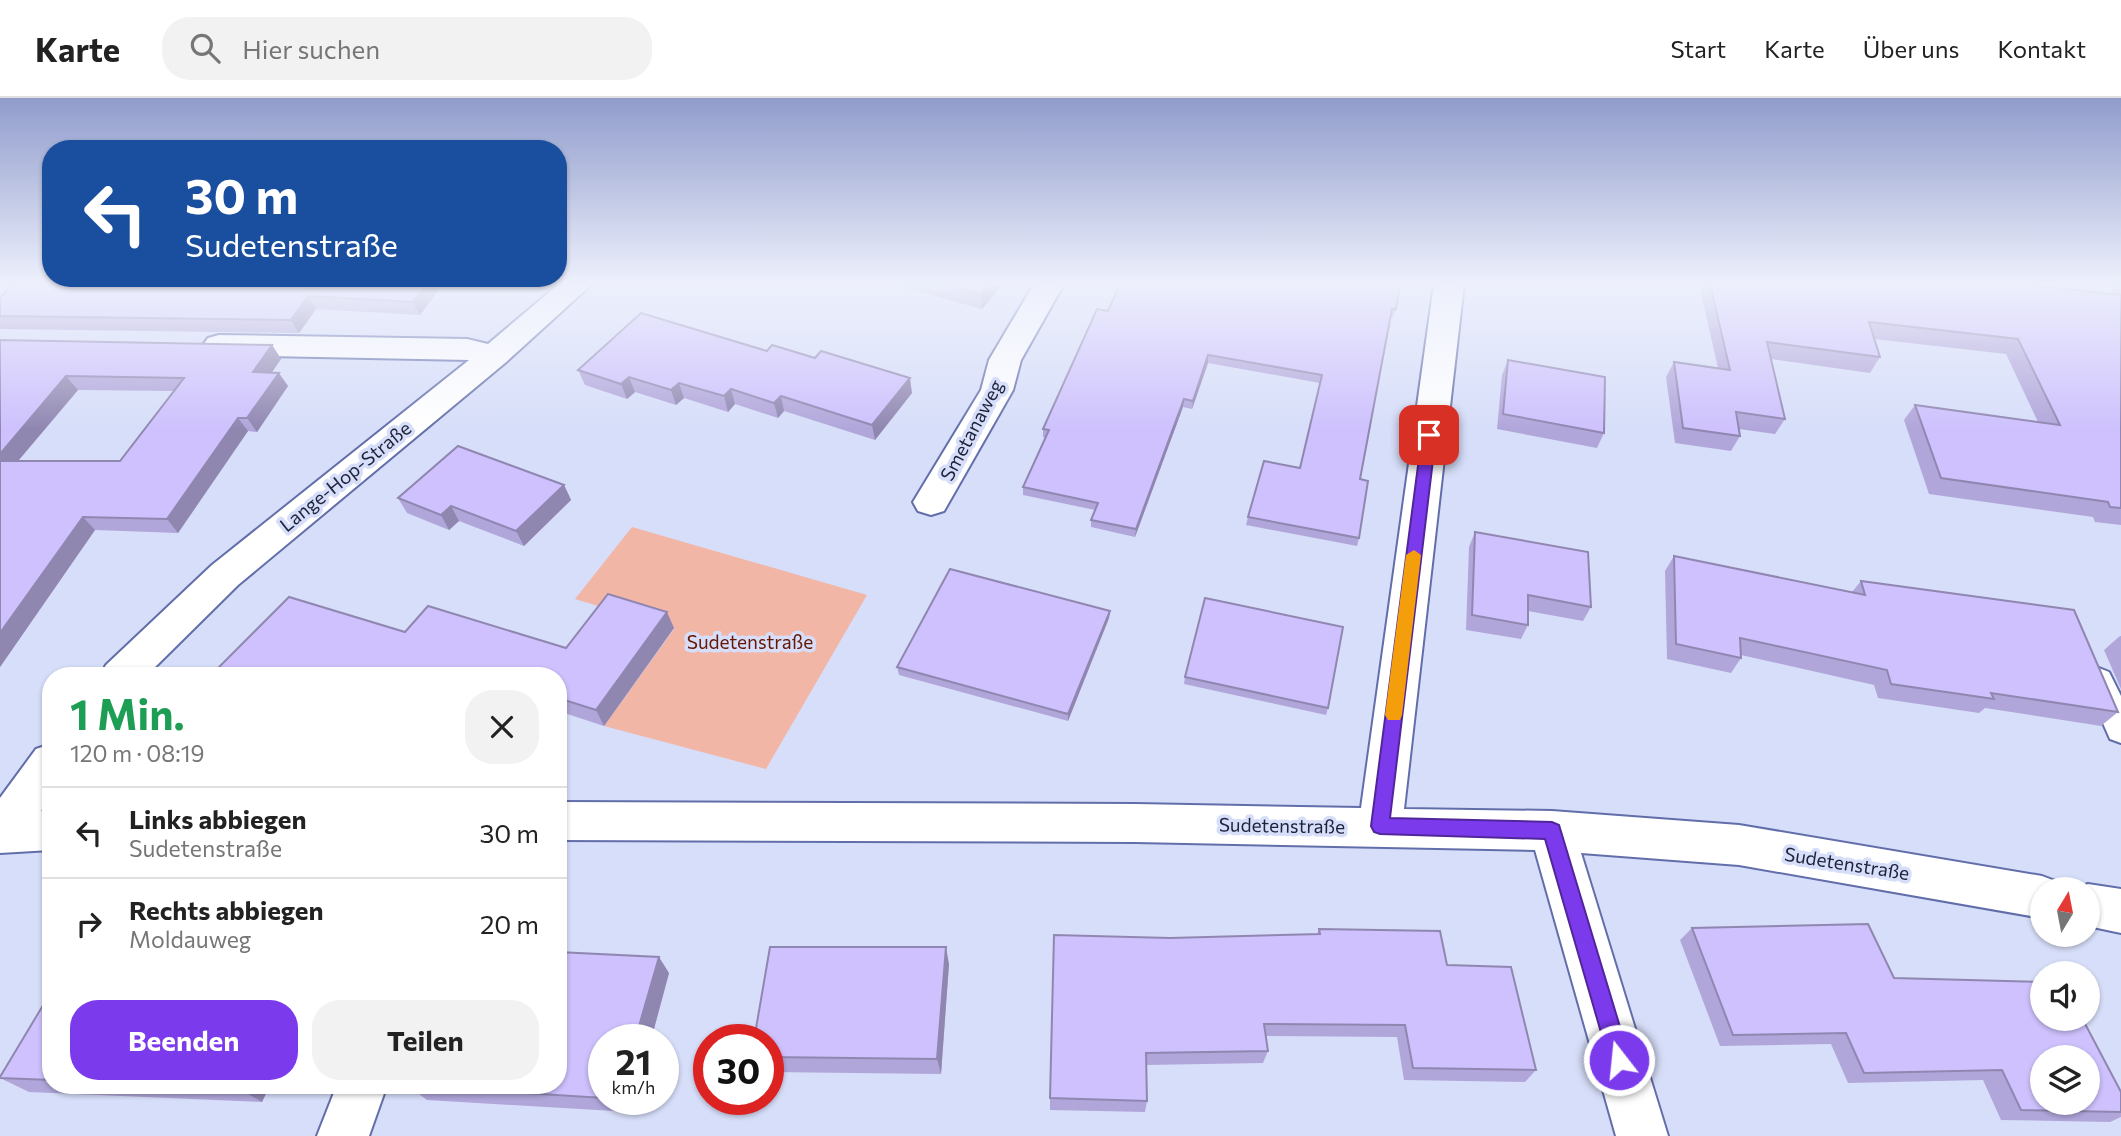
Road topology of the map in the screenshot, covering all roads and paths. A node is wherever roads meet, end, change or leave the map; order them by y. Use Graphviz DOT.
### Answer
graph roads {
  1 [pos="521,332"];
  2 [pos="1021,332"];
  3 [pos="1443,332"];
  4 [pos="192,344"];
  5 [pos="494,356"];
  6 [pos="931,502"];
  7 [pos="2091,660"];
  8 [pos="129,667"];
  9 [pos="2121,730"];
  10 [pos="42,775"];
  11 [pos="567,821"];
  12 [pos="1380,826"];
  13 [pos="42,830"];
  14 [pos="1552,831"];
  15 [pos="1,832"];
  16 [pos="2030,895"];
  17 [pos="2100,907"];
  18 [pos="2121,911"];
  19 [pos="359,1094"];
  20 [pos="343,1136"];
  21 [pos="1642,1136"];
  1 -- 5 [label="street, Lange-Hop-Straße"];
  2 -- 6 [label="street, Smetanaweg"];
  3 -- 12 [label="street"];
  4 -- 5 [label="street"];
  5 -- 8 [label="street, Lange-Hop-Straße"];
  7 -- 9 [label="lane"];
  10 -- 15 [label="street"];
  11 -- 12 [label="street, Sudetenstraße"];
  12 -- 14 [label="street, Sudetenstraße"];
  13 -- 15 [label="street"];
  14 -- 16 [label="street, Sudetenstraße"];
  14 -- 21 [label="street"];
  17 -- 18 [label="street"];
  19 -- 20 [label="street"];
}
